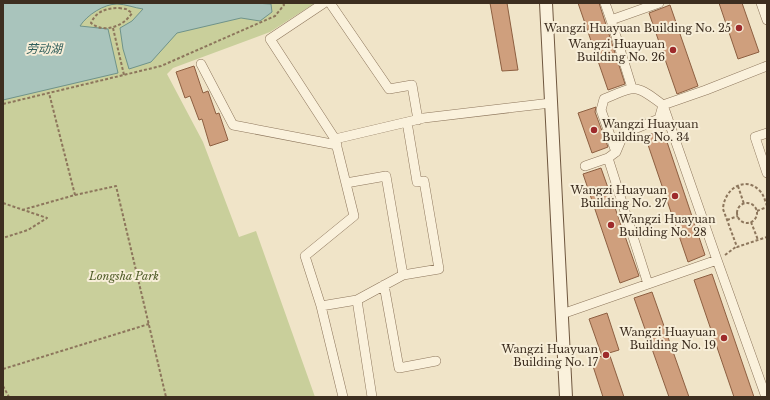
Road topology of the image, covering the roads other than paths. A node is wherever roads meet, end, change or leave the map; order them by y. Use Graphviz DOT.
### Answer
graph roads {
  1 [pos="324,3"];
  2 [pos="330,3"];
  3 [pos="546,3"];
  4 [pos="605,3"];
  5 [pos="659,3"];
  6 [pos="761,3"];
  7 [pos="611,20"];
  8 [pos="767,20"];
  9 [pos="201,64"];
  10 [pos="767,66"];
  11 [pos="632,88"];
  12 [pos="551,103"];
  13 [pos="663,105"];
  14 [pos="418,120"];
  15 [pos="407,122"];
  16 [pos="767,133"];
  17 [pos="336,142"];
  18 [pos="616,152"];
  19 [pos="608,158"];
  20 [pos="585,166"];
  21 [pos="767,173"];
  22 [pos="346,183"];
  23 [pos="717,260"];
  24 [pos="403,276"];
  25 [pos="648,284"];
  26 [pos="384,286"];
  27 [pos="357,300"];
  28 [pos="321,306"];
  29 [pos="562,314"];
  30 [pos="436,361"];
  31 [pos="343,397"];
  32 [pos="372,397"];
  33 [pos="566,397"];
  34 [pos="766,397"];
  1 -- 17 [label="street"];
  2 -- 14 [label="street"];
  3 -- 12 [label="street"];
  4 -- 7 [label="street"];
  5 -- 7 [label="street"];
  6 -- 8 [label="street"];
  7 -- 11 [label="street"];
  9 -- 17 [label="street"];
  10 -- 13 [label="street"];
  11 -- 13 [label="street"];
  11 -- 18 [label="street"];
  12 -- 14 [label="street"];
  12 -- 29 [label="street"];
  13 -- 18 [label="street"];
  13 -- 23 [label="street"];
  14 -- 15 [label="street"];
  15 -- 17 [label="street"];
  15 -- 24 [label="street"];
  16 -- 21 [label="street"];
  17 -- 22 [label="street"];
  18 -- 19 [label="street"];
  19 -- 20 [label="street"];
  19 -- 25 [label="street"];
  22 -- 24 [label="street"];
  22 -- 28 [label="street"];
  23 -- 25 [label="street"];
  23 -- 34 [label="street"];
  24 -- 26 [label="street"];
  25 -- 29 [label="street"];
  26 -- 27 [label="street"];
  26 -- 30 [label="street"];
  27 -- 28 [label="street"];
  27 -- 32 [label="street"];
  28 -- 31 [label="street"];
  29 -- 33 [label="street"];
}
